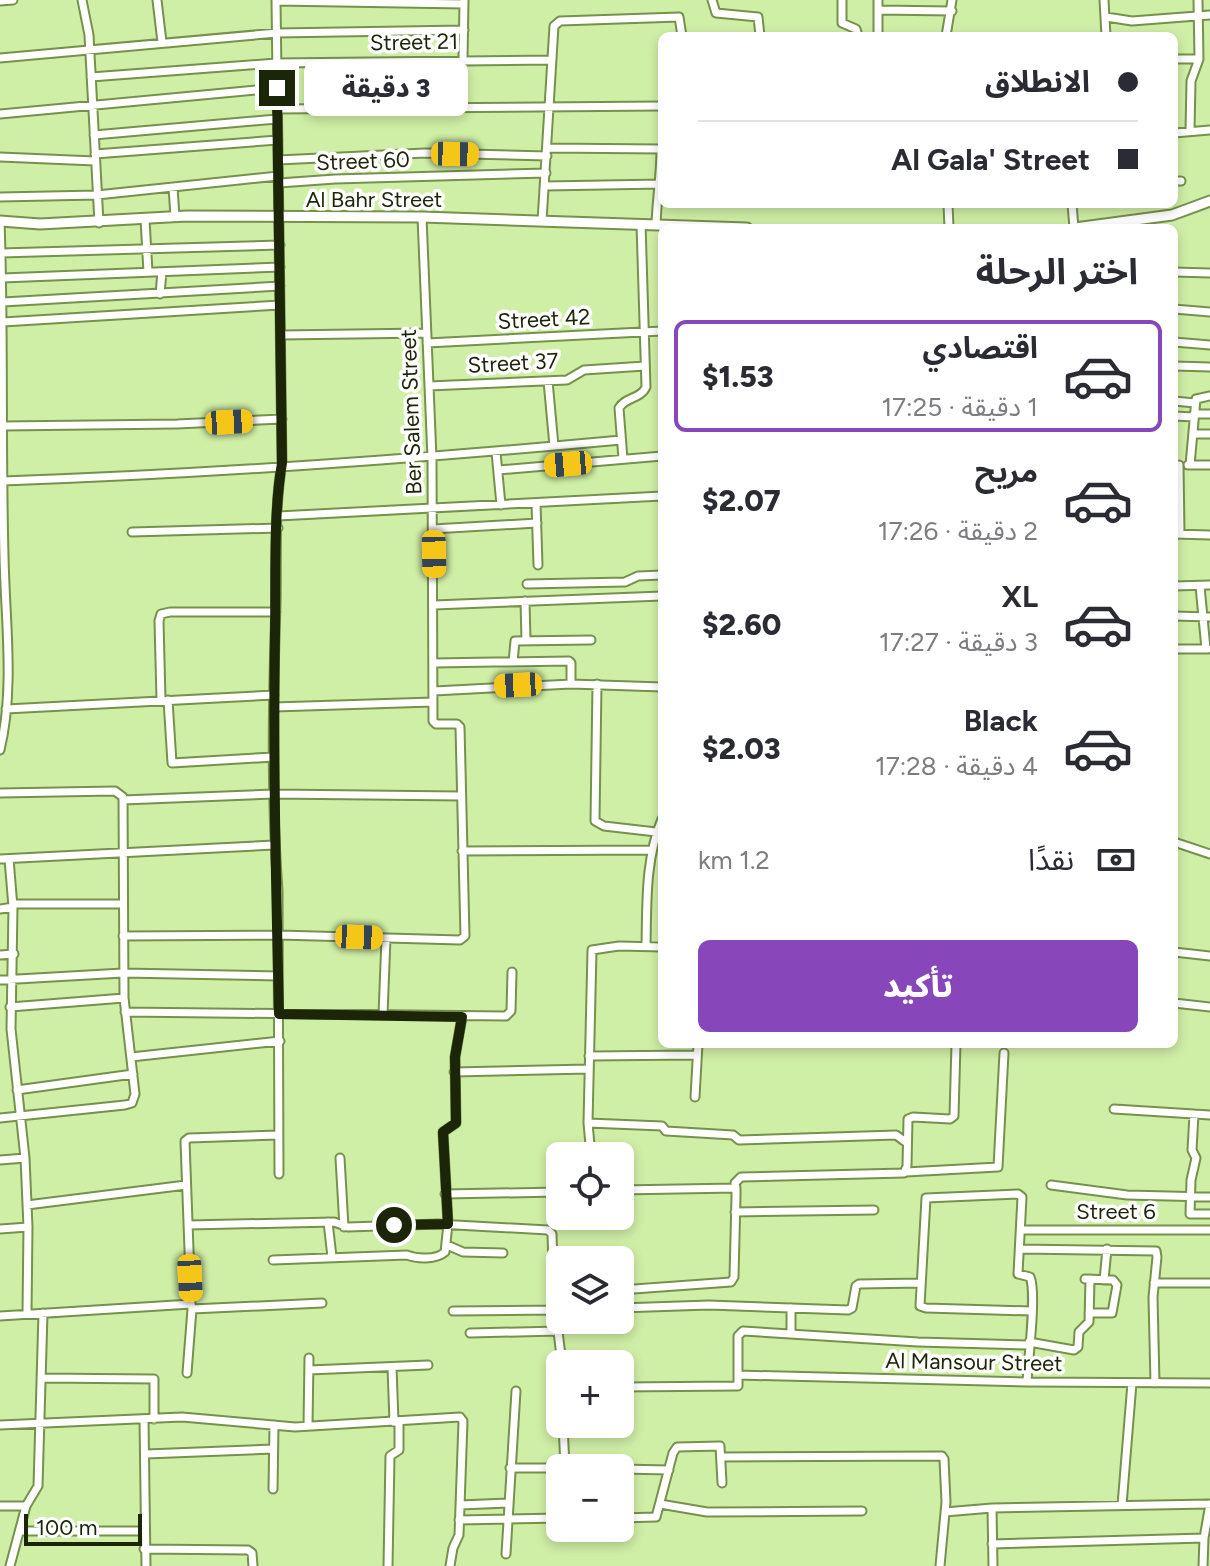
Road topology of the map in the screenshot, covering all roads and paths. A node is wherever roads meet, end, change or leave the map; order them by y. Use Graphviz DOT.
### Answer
graph roads {
  1 [pos="13,0"];
  2 [pos="82,0"];
  3 [pos="157,0"];
  4 [pos="276,0"];
  5 [pos="712,0"];
  6 [pos="842,0"];
  7 [pos="878,0"];
  8 [pos="952,0"];
  9 [pos="1104,0"];
  10 [pos="1198,0"];
  11 [pos="0,1"];
  12 [pos="428,2"];
  13 [pos="464,2"];
  14 [pos="878,10"];
  15 [pos="952,11"];
  16 [pos="1210,15"];
  17 [pos="1199,16"];
  18 [pos="1106,17"];
  19 [pos="464,30"];
  20 [pos="681,32"];
  21 [pos="760,32"];
  22 [pos="857,32"];
  23 [pos="878,32"];
  24 [pos="947,32"];
  25 [pos="1106,32"];
  26 [pos="277,33"];
  27 [pos="162,42"];
  28 [pos="89,50"];
  29 [pos="1210,53"];
  30 [pos="1199,56"];
  31 [pos="0,58"];
  32 [pos="463,59"];
  33 [pos="1178,59"];
  34 [pos="552,60"];
  35 [pos="276,63"];
  36 [pos="91,77"];
  37 [pos="277,88"];
  38 [pos="658,106"];
  39 [pos="92,107"];
  40 [pos="277,109"];
  41 [pos="551,109"];
  42 [pos="0,114"];
  43 [pos="277,119"];
  44 [pos="1190,130"];
  45 [pos="1210,130"];
  46 [pos="1178,132"];
  47 [pos="94,135"];
  48 [pos="278,140"];
  49 [pos="658,149"];
  50 [pos="547,152"];
  51 [pos="0,157"];
  52 [pos="95,157"];
  53 [pos="278,160"];
  54 [pos="546,173"];
  55 [pos="278,179"];
  56 [pos="658,184"];
  57 [pos="545,186"];
  58 [pos="173,187"];
  59 [pos="97,195"];
  60 [pos="0,197"];
  61 [pos="1210,201"];
  62 [pos="658,204"];
  63 [pos="175,217"];
  64 [pos="280,217"];
  65 [pos="422,217"];
  66 [pos="145,219"];
  67 [pos="0,221"];
  68 [pos="542,221"];
  69 [pos="99,223"];
  70 [pos="641,224"];
  71 [pos="656,224"];
  72 [pos="1137,224"];
  73 [pos="280,245"];
  74 [pos="146,248"];
  75 [pos="1,253"];
  76 [pos="280,267"];
  77 [pos="222,270"];
  78 [pos="148,272"];
  79 [pos="162,272"];
  80 [pos="1178,272"];
  81 [pos="1210,273"];
  82 [pos="2,278"];
  83 [pos="280,286"];
  84 [pos="220,290"];
  85 [pos="160,294"];
  86 [pos="3,302"];
  87 [pos="280,305"];
  88 [pos="1178,309"];
  89 [pos="1210,312"];
  90 [pos="3,322"];
  91 [pos="646,331"];
  92 [pos="658,331"];
  93 [pos="426,333"];
  94 [pos="281,335"];
  95 [pos="1178,342"];
  96 [pos="427,343"];
  97 [pos="1210,345"];
  98 [pos="645,366"];
  99 [pos="1178,366"];
  100 [pos="1210,367"];
  101 [pos="548,381"];
  102 [pos="429,386"];
  103 [pos="1210,396"];
  104 [pos="1196,400"];
  105 [pos="1178,401"];
  106 [pos="1210,414"];
  107 [pos="1178,416"];
  108 [pos="1194,416"];
  109 [pos="282,419"];
  110 [pos="3,426"];
  111 [pos="1193,434"];
  112 [pos="1210,434"];
  113 [pos="621,440"];
  114 [pos="554,446"];
  115 [pos="496,452"];
  116 [pos="658,456"];
  117 [pos="432,458"];
  118 [pos="623,459"];
  119 [pos="1178,465"];
  120 [pos="1190,465"];
  121 [pos="1210,465"];
  122 [pos="282,468"];
  123 [pos="498,470"];
  124 [pos="3,481"];
  125 [pos="658,496"];
  126 [pos="536,503"];
  127 [pos="501,505"];
  128 [pos="433,509"];
  129 [pos="2,510"];
  130 [pos="278,516"];
  131 [pos="537,523"];
  132 [pos="278,528"];
  133 [pos="433,529"];
  134 [pos="132,532"];
  135 [pos="1178,534"];
  136 [pos="1210,535"];
  137 [pos="538,565"];
  138 [pos="658,575"];
  139 [pos="2,578"];
  140 [pos="527,584"];
  141 [pos="1210,585"];
  142 [pos="1178,586"];
  143 [pos="1200,586"];
  144 [pos="658,596"];
  145 [pos="525,601"];
  146 [pos="434,605"];
  147 [pos="3,611"];
  148 [pos="276,612"];
  149 [pos="1178,616"];
  150 [pos="1207,617"];
  151 [pos="591,640"];
  152 [pos="526,641"];
  153 [pos="1178,649"];
  154 [pos="1208,649"];
  155 [pos="513,662"];
  156 [pos="434,663"];
  157 [pos="571,684"];
  158 [pos="597,684"];
  159 [pos="658,687"];
  160 [pos="434,691"];
  161 [pos="3,692"];
  162 [pos="274,695"];
  163 [pos="165,700"];
  164 [pos="433,702"];
  165 [pos="274,707"];
  166 [pos="6,709"];
  167 [pos="1,745"];
  168 [pos="273,757"];
  169 [pos="0,793"];
  170 [pos="273,794"];
  171 [pos="460,796"];
  172 [pos="123,800"];
  173 [pos="658,829"];
  174 [pos="658,832"];
  175 [pos="1178,843"];
  176 [pos="274,845"];
  177 [pos="652,850"];
  178 [pos="462,851"];
  179 [pos="123,853"];
  180 [pos="1210,854"];
  181 [pos="2,858"];
  182 [pos="122,904"];
  183 [pos="13,906"];
  184 [pos="0,909"];
  185 [pos="279,935"];
  186 [pos="123,936"];
  187 [pos="386,938"];
  188 [pos="646,946"];
  189 [pos="658,947"];
  190 [pos="1178,952"];
  191 [pos="14,954"];
  192 [pos="0,955"];
  193 [pos="1210,956"];
  194 [pos="512,972"];
  195 [pos="123,973"];
  196 [pos="278,976"];
  197 [pos="0,980"];
  198 [pos="11,980"];
  199 [pos="124,998"];
  200 [pos="1178,1003"];
  201 [pos="10,1007"];
  202 [pos="1210,1007"];
  203 [pos="125,1012"];
  204 [pos="279,1014"];
  205 [pos="383,1015"];
  206 [pos="462,1017"];
  207 [pos="11,1029"];
  208 [pos="0,1030"];
  209 [pos="280,1041"];
  210 [pos="697,1048"];
  211 [pos="956,1048"];
  212 [pos="1004,1053"];
  213 [pos="696,1055"];
  214 [pos="589,1056"];
  215 [pos="131,1057"];
  216 [pos="589,1069"];
  217 [pos="454,1072"];
  218 [pos="133,1074"];
  219 [pos="17,1090"];
  220 [pos="695,1097"];
  221 [pos="1114,1109"];
  222 [pos="1194,1114"];
  223 [pos="1210,1115"];
  224 [pos="20,1117"];
  225 [pos="0,1118"];
  226 [pos="588,1123"];
  227 [pos="278,1135"];
  228 [pos="590,1142"];
  229 [pos="907,1143"];
  230 [pos="25,1158"];
  231 [pos="340,1158"];
  232 [pos="0,1160"];
  233 [pos="906,1172"];
  234 [pos="279,1174"];
  235 [pos="186,1185"];
  236 [pos="1051,1185"];
  237 [pos="736,1188"];
  238 [pos="634,1190"];
  239 [pos="546,1192"];
  240 [pos="445,1194"];
  241 [pos="1190,1197"];
  242 [pos="1210,1197"];
  243 [pos="27,1205"];
  244 [pos="874,1210"];
  245 [pos="735,1212"];
  246 [pos="1210,1214"];
  247 [pos="328,1222"];
  248 [pos="448,1224"];
  249 [pos="188,1225"];
  250 [pos="28,1227"];
  251 [pos="344,1227"];
  252 [pos="0,1229"];
  253 [pos="1021,1230"];
  254 [pos="1210,1230"];
  255 [pos="447,1245"];
  256 [pos="552,1246"];
  257 [pos="1020,1249"];
  258 [pos="1107,1249"];
  259 [pos="503,1253"];
  260 [pos="332,1257"];
  261 [pos="273,1260"];
  262 [pos="1104,1280"];
  263 [pos="920,1283"];
  264 [pos="1154,1283"];
  265 [pos="1210,1283"];
  266 [pos="634,1289"];
  267 [pos="322,1303"];
  268 [pos="192,1307"];
  269 [pos="634,1308"];
  270 [pos="791,1308"];
  271 [pos="546,1310"];
  272 [pos="453,1311"];
  273 [pos="1031,1311"];
  274 [pos="27,1313"];
  275 [pos="43,1313"];
  276 [pos="1089,1313"];
  277 [pos="0,1316"];
  278 [pos="546,1331"];
  279 [pos="470,1333"];
  280 [pos="791,1333"];
  281 [pos="1029,1344"];
  282 [pos="309,1358"];
  283 [pos="428,1365"];
  284 [pos="392,1367"];
  285 [pos="309,1370"];
  286 [pos="187,1373"];
  287 [pos="738,1375"];
  288 [pos="41,1378"];
  289 [pos="1027,1382"];
  290 [pos="1132,1383"];
  291 [pos="1155,1383"];
  292 [pos="1210,1383"];
  293 [pos="634,1387"];
  294 [pos="516,1391"];
  295 [pos="144,1419"];
  296 [pos="154,1419"];
  297 [pos="396,1422"];
  298 [pos="40,1423"];
  299 [pos="0,1425"];
  300 [pos="274,1425"];
  301 [pos="308,1426"];
  302 [pos="273,1449"];
  303 [pos="146,1454"];
  304 [pos="722,1457"];
  305 [pos="546,1467"];
  306 [pos="510,1468"];
  307 [pos="634,1469"];
  308 [pos="669,1470"];
  309 [pos="722,1483"];
  310 [pos="273,1489"];
  311 [pos="508,1503"];
  312 [pos="660,1504"];
  313 [pos="1210,1504"];
  314 [pos="460,1505"];
  315 [pos="1122,1505"];
  316 [pos="0,1506"];
  317 [pos="26,1506"];
  318 [pos="992,1508"];
  319 [pos="862,1511"];
  320 [pos="945,1512"];
  321 [pos="546,1518"];
  322 [pos="634,1518"];
  323 [pos="507,1519"];
  324 [pos="459,1520"];
  325 [pos="20,1531"];
  326 [pos="144,1531"];
  327 [pos="1204,1538"];
  328 [pos="992,1544"];
  329 [pos="144,1549"];
  330 [pos="506,1554"];
  331 [pos="10,1566"];
  332 [pos="146,1566"];
  333 [pos="253,1566"];
  334 [pos="388,1566"];
  335 [pos="450,1566"];
  336 [pos="940,1566"];
  337 [pos="993,1566"];
  338 [pos="1203,1566"];
  1 -- 11 [label="street"];
  2 -- 28 [label="street"];
  3 -- 27 [label="street"];
  4 -- 12 [label="street"];
  4 -- 26 [label="street"];
  5 -- 21 [label="street"];
  6 -- 22 [label="street"];
  7 -- 14 [label="street"];
  8 -- 15 [label="street"];
  9 -- 18 [label="street"];
  10 -- 17 [label="street"];
  12 -- 13 [label="street"];
  13 -- 19 [label="street"];
  14 -- 15 [label="street"];
  14 -- 23 [label="street"];
  15 -- 24 [label="street"];
  16 -- 17 [label="street"];
  17 -- 18 [label="street"];
  17 -- 30 [label="street"];
  18 -- 25 [label="street"];
  19 -- 26 [label="street"];
  19 -- 32 [label="street"];
  20 -- 34 [label="street"];
  26 -- 27 [label="street"];
  26 -- 35 [label="street"];
  27 -- 28 [label="street"];
  28 -- 31 [label="street"];
  28 -- 36 [label="street"];
  29 -- 30 [label="street"];
  30 -- 33 [label="street"];
  30 -- 44 [label="street"];
  32 -- 34 [label="street, Street 21"];
  32 -- 35 [label="street, Street 21"];
  34 -- 41 [label="street"];
  35 -- 36 [label="street, Street 21"];
  35 -- 37 [label="street"];
  36 -- 39 [label="street"];
  37 -- 39 [label="street"];
  37 -- 40 [label="street"];
  38 -- 41 [label="street"];
  39 -- 42 [label="street"];
  39 -- 47 [label="street"];
  40 -- 41 [label="street"];
  40 -- 43 [label="street"];
  41 -- 50 [label="street"];
  43 -- 47 [label="street"];
  43 -- 48 [label="street"];
  44 -- 45 [label="street"];
  44 -- 46 [label="street"];
  47 -- 52 [label="street"];
  48 -- 52 [label="street"];
  48 -- 53 [label="street"];
  49 -- 50 [label="street"];
  50 -- 53 [label="street"];
  50 -- 54 [label="street"];
  51 -- 52 [label="street"];
  52 -- 59 [label="street"];
  53 -- 55 [label="street"];
  54 -- 55 [label="street, Street 60"];
  54 -- 57 [label="street"];
  55 -- 58 [label="street, Street 60"];
  55 -- 64 [label="street"];
  56 -- 57 [label="street"];
  57 -- 68 [label="street"];
  58 -- 59 [label="street, Street 60"];
  58 -- 63 [label="street"];
  59 -- 60 [label="street, Street 60"];
  59 -- 69 [label="street"];
  61 -- 72 [label="street"];
  62 -- 71 [label="street"];
  63 -- 64 [label="street, Al Bahr Street"];
  63 -- 66 [label="street, Al Bahr Street"];
  64 -- 65 [label="street, Al Bahr Street"];
  64 -- 73 [label="street"];
  65 -- 68 [label="street, Al Bahr Street"];
  65 -- 93 [label="street, Ber Salem Street"];
  66 -- 69 [label="street, Al Bahr Street"];
  66 -- 74 [label="street"];
  67 -- 69 [label="street, Al Bahr Street"];
  67 -- 75 [label="street"];
  68 -- 70 [label="street, Al Bahr Street"];
  70 -- 71 [label="street, Al Bahr Street"];
  70 -- 91 [label="street"];
  73 -- 74 [label="street"];
  73 -- 76 [label="street"];
  74 -- 75 [label="street"];
  74 -- 78 [label="street"];
  75 -- 82 [label="street"];
  76 -- 77 [label="street"];
  76 -- 83 [label="street"];
  77 -- 79 [label="street"];
  77 -- 84 [label="street"];
  78 -- 79 [label="street"];
  78 -- 82 [label="street"];
  79 -- 85 [label="street"];
  80 -- 81 [label="street"];
  82 -- 86 [label="street"];
  83 -- 84 [label="street"];
  83 -- 87 [label="street"];
  84 -- 85 [label="street"];
  85 -- 86 [label="street"];
  86 -- 90 [label="street"];
  87 -- 90 [label="street"];
  87 -- 94 [label="street"];
  88 -- 89 [label="street"];
  90 -- 110 [label="street"];
  91 -- 92 [label="street, Street 42"];
  91 -- 96 [label="street, Street 42"];
  91 -- 98 [label="street"];
  93 -- 94 [label="street"];
  93 -- 96 [label="street, Ber Salem Street"];
  94 -- 109 [label="street"];
  95 -- 97 [label="street"];
  96 -- 102 [label="street, Ber Salem Street"];
  98 -- 101 [label="street, Street 37"];
  98 -- 113 [label="street"];
  99 -- 100 [label="street"];
  101 -- 102 [label="street, Street 37"];
  101 -- 114 [label="street"];
  102 -- 117 [label="street, Ber Salem Street"];
  103 -- 104 [label="street"];
  104 -- 105 [label="street"];
  104 -- 108 [label="street"];
  106 -- 108 [label="street"];
  107 -- 108 [label="street"];
  108 -- 111 [label="street"];
  109 -- 110 [label="street"];
  109 -- 122 [label="street"];
  110 -- 124 [label="street"];
  111 -- 112 [label="street"];
  111 -- 120 [label="street"];
  113 -- 114 [label="street"];
  113 -- 118 [label="street"];
  114 -- 115 [label="street"];
  115 -- 117 [label="street"];
  115 -- 123 [label="street"];
  116 -- 118 [label="street"];
  117 -- 122 [label="street"];
  117 -- 128 [label="street, Ber Salem Street"];
  118 -- 123 [label="street"];
  119 -- 120 [label="street"];
  120 -- 121 [label="street"];
  122 -- 124 [label="street"];
  122 -- 130 [label="street"];
  123 -- 127 [label="street"];
  124 -- 129 [label="street"];
  125 -- 126 [label="street"];
  126 -- 127 [label="street"];
  126 -- 131 [label="street"];
  127 -- 128 [label="street"];
  128 -- 130 [label="street"];
  128 -- 133 [label="street, Ber Salem Street"];
  129 -- 139 [label="street"];
  130 -- 132 [label="street"];
  131 -- 133 [label="street"];
  131 -- 137 [label="street"];
  132 -- 134 [label="street"];
  132 -- 148 [label="street"];
  133 -- 146 [label="street, Ber Salem Street"];
  135 -- 136 [label="street"];
  138 -- 140 [label="street"];
  139 -- 147 [label="street"];
  141 -- 143 [label="street"];
  142 -- 143 [label="street"];
  143 -- 150 [label="street"];
  144 -- 145 [label="street"];
  145 -- 146 [label="street"];
  145 -- 152 [label="street"];
  146 -- 156 [label="street, Ber Salem Street"];
  147 -- 161 [label="street"];
  148 -- 162 [label="street"];
  148 -- 163 [label="street"];
  149 -- 150 [label="street"];
  150 -- 154 [label="street"];
  151 -- 152 [label="street"];
  152 -- 155 [label="street"];
  153 -- 154 [label="street"];
  155 -- 156 [label="street"];
  155 -- 157 [label="street"];
  156 -- 160 [label="street, Ber Salem Street"];
  157 -- 158 [label="street"];
  157 -- 160 [label="street"];
  158 -- 159 [label="street"];
  158 -- 173 [label="street"];
  160 -- 164 [label="street, Ber Salem Street"];
  161 -- 166 [label="street"];
  162 -- 163 [label="street"];
  162 -- 165 [label="street"];
  163 -- 166 [label="street"];
  163 -- 168 [label="street"];
  164 -- 165 [label="street"];
  164 -- 171 [label="street"];
  165 -- 168 [label="street"];
  166 -- 167 [label="street"];
  168 -- 170 [label="street"];
  169 -- 172 [label="street"];
  170 -- 171 [label="street"];
  170 -- 172 [label="street"];
  170 -- 176 [label="street"];
  171 -- 178 [label="street"];
  172 -- 179 [label="street"];
  174 -- 177 [label="street"];
  175 -- 180 [label="street"];
  176 -- 179 [label="street"];
  176 -- 185 [label="street"];
  177 -- 178 [label="street"];
  177 -- 188 [label="street"];
  178 -- 187 [label="street"];
  179 -- 181 [label="street"];
  179 -- 182 [label="street"];
  181 -- 183 [label="street"];
  182 -- 183 [label="street"];
  182 -- 186 [label="street"];
  183 -- 184 [label="street"];
  183 -- 191 [label="street"];
  185 -- 186 [label="street"];
  185 -- 187 [label="street"];
  185 -- 196 [label="street"];
  186 -- 195 [label="street"];
  187 -- 205 [label="street"];
  188 -- 189 [label="street"];
  188 -- 214 [label="street"];
  190 -- 193 [label="street"];
  191 -- 192 [label="street"];
  191 -- 198 [label="street"];
  194 -- 206 [label="street"];
  195 -- 196 [label="street"];
  195 -- 198 [label="street"];
  195 -- 199 [label="street"];
  196 -- 204 [label="street"];
  197 -- 198 [label="street"];
  198 -- 201 [label="street"];
  199 -- 201 [label="street"];
  199 -- 203 [label="street"];
  200 -- 202 [label="street"];
  201 -- 207 [label="street"];
  203 -- 204 [label="street"];
  203 -- 215 [label="street"];
  204 -- 205 [label="street"];
  204 -- 209 [label="street"];
  205 -- 206 [label="street"];
  206 -- 217 [label="street"];
  207 -- 208 [label="street"];
  207 -- 219 [label="street"];
  209 -- 215 [label="street"];
  209 -- 227 [label="street"];
  210 -- 213 [label="street"];
  211 -- 229 [label="street"];
  212 -- 233 [label="street"];
  213 -- 214 [label="street"];
  213 -- 220 [label="street"];
  214 -- 216 [label="street"];
  215 -- 218 [label="street"];
  216 -- 217 [label="street"];
  216 -- 226 [label="street"];
  217 -- 240 [label="street"];
  218 -- 219 [label="street"];
  218 -- 224 [label="street"];
  219 -- 224 [label="street"];
  221 -- 222 [label="street"];
  222 -- 223 [label="street"];
  222 -- 241 [label="street"];
  224 -- 225 [label="street"];
  224 -- 230 [label="street"];
  226 -- 228 [label="street"];
  226 -- 229 [label="street"];
  227 -- 234 [label="street"];
  227 -- 235 [label="street"];
  229 -- 233 [label="street"];
  230 -- 232 [label="street"];
  230 -- 243 [label="street"];
  231 -- 251 [label="street"];
  233 -- 237 [label="street"];
  235 -- 243 [label="street"];
  235 -- 249 [label="street"];
  236 -- 241 [label="street"];
  237 -- 238 [label="street"];
  237 -- 245 [label="street"];
  239 -- 240 [label="street"];
  240 -- 248 [label="street"];
  241 -- 242 [label="street"];
  241 -- 246 [label="street"];
  243 -- 250 [label="street"];
  244 -- 245 [label="street"];
  245 -- 266 [label="street"];
  247 -- 249 [label="street"];
  247 -- 251 [label="street"];
  247 -- 260 [label="street"];
  248 -- 251 [label="street"];
  248 -- 255 [label="street"];
  248 -- 256 [label="street"];
  249 -- 268 [label="street"];
  250 -- 252 [label="street"];
  250 -- 274 [label="street"];
  253 -- 254 [label="street, Street 6"];
  253 -- 257 [label="street"];
  253 -- 263 [label="street"];
  255 -- 259 [label="street"];
  255 -- 260 [label="street"];
  257 -- 258 [label="street"];
  257 -- 273 [label="street"];
  258 -- 262 [label="street"];
  258 -- 264 [label="street"];
  260 -- 261 [label="street"];
  262 -- 276 [label="street"];
  262 -- 276 [label="street"];
  263 -- 270 [label="street"];
  263 -- 273 [label="street"];
  264 -- 265 [label="street"];
  264 -- 291 [label="street"];
  267 -- 268 [label="street"];
  268 -- 275 [label="street"];
  268 -- 286 [label="street"];
  269 -- 270 [label="street"];
  270 -- 280 [label="street"];
  271 -- 272 [label="street"];
  273 -- 281 [label="street"];
  274 -- 275 [label="street"];
  274 -- 277 [label="street"];
  275 -- 288 [label="street"];
  276 -- 281 [label="street"];
  278 -- 279 [label="street"];
  280 -- 281 [label="street"];
  280 -- 287 [label="street"];
  281 -- 289 [label="street"];
  282 -- 285 [label="street"];
  283 -- 284 [label="street"];
  284 -- 285 [label="street"];
  284 -- 297 [label="street"];
  285 -- 301 [label="street"];
  287 -- 289 [label="street, Al Mansour Street"];
  287 -- 293 [label="street"];
  288 -- 296 [label="street"];
  288 -- 298 [label="street"];
  289 -- 290 [label="street, Al Mansour Street"];
  290 -- 291 [label="street, Al Mansour Street"];
  290 -- 315 [label="street"];
  291 -- 292 [label="street, Al Mansour Street"];
  294 -- 306 [label="street"];
  295 -- 296 [label="street"];
  295 -- 298 [label="street"];
  295 -- 303 [label="street"];
  296 -- 300 [label="street"];
  297 -- 301 [label="street"];
  297 -- 314 [label="street"];
  297 -- 334 [label="street"];
  298 -- 299 [label="street"];
  298 -- 317 [label="street"];
  300 -- 301 [label="street"];
  300 -- 302 [label="street"];
  302 -- 303 [label="street"];
  302 -- 310 [label="street"];
  303 -- 326 [label="street"];
  304 -- 308 [label="street"];
  304 -- 309 [label="street"];
  304 -- 320 [label="street"];
  305 -- 306 [label="street"];
  306 -- 311 [label="street"];
  307 -- 308 [label="street"];
  308 -- 312 [label="street"];
  311 -- 314 [label="street"];
  311 -- 323 [label="street"];
  312 -- 319 [label="street"];
  312 -- 322 [label="street"];
  313 -- 315 [label="street"];
  313 -- 327 [label="street"];
  314 -- 324 [label="street"];
  315 -- 318 [label="street"];
  316 -- 317 [label="street"];
  317 -- 325 [label="street"];
  318 -- 320 [label="street"];
  318 -- 328 [label="street"];
  320 -- 336 [label="street"];
  321 -- 323 [label="street"];
  323 -- 324 [label="street"];
  323 -- 330 [label="street"];
  324 -- 335 [label="street"];
  325 -- 326 [label="street"];
  325 -- 331 [label="street"];
  326 -- 329 [label="street"];
  327 -- 328 [label="street"];
  327 -- 338 [label="street"];
  328 -- 337 [label="street"];
  329 -- 332 [label="street"];
  329 -- 333 [label="street"];
}
